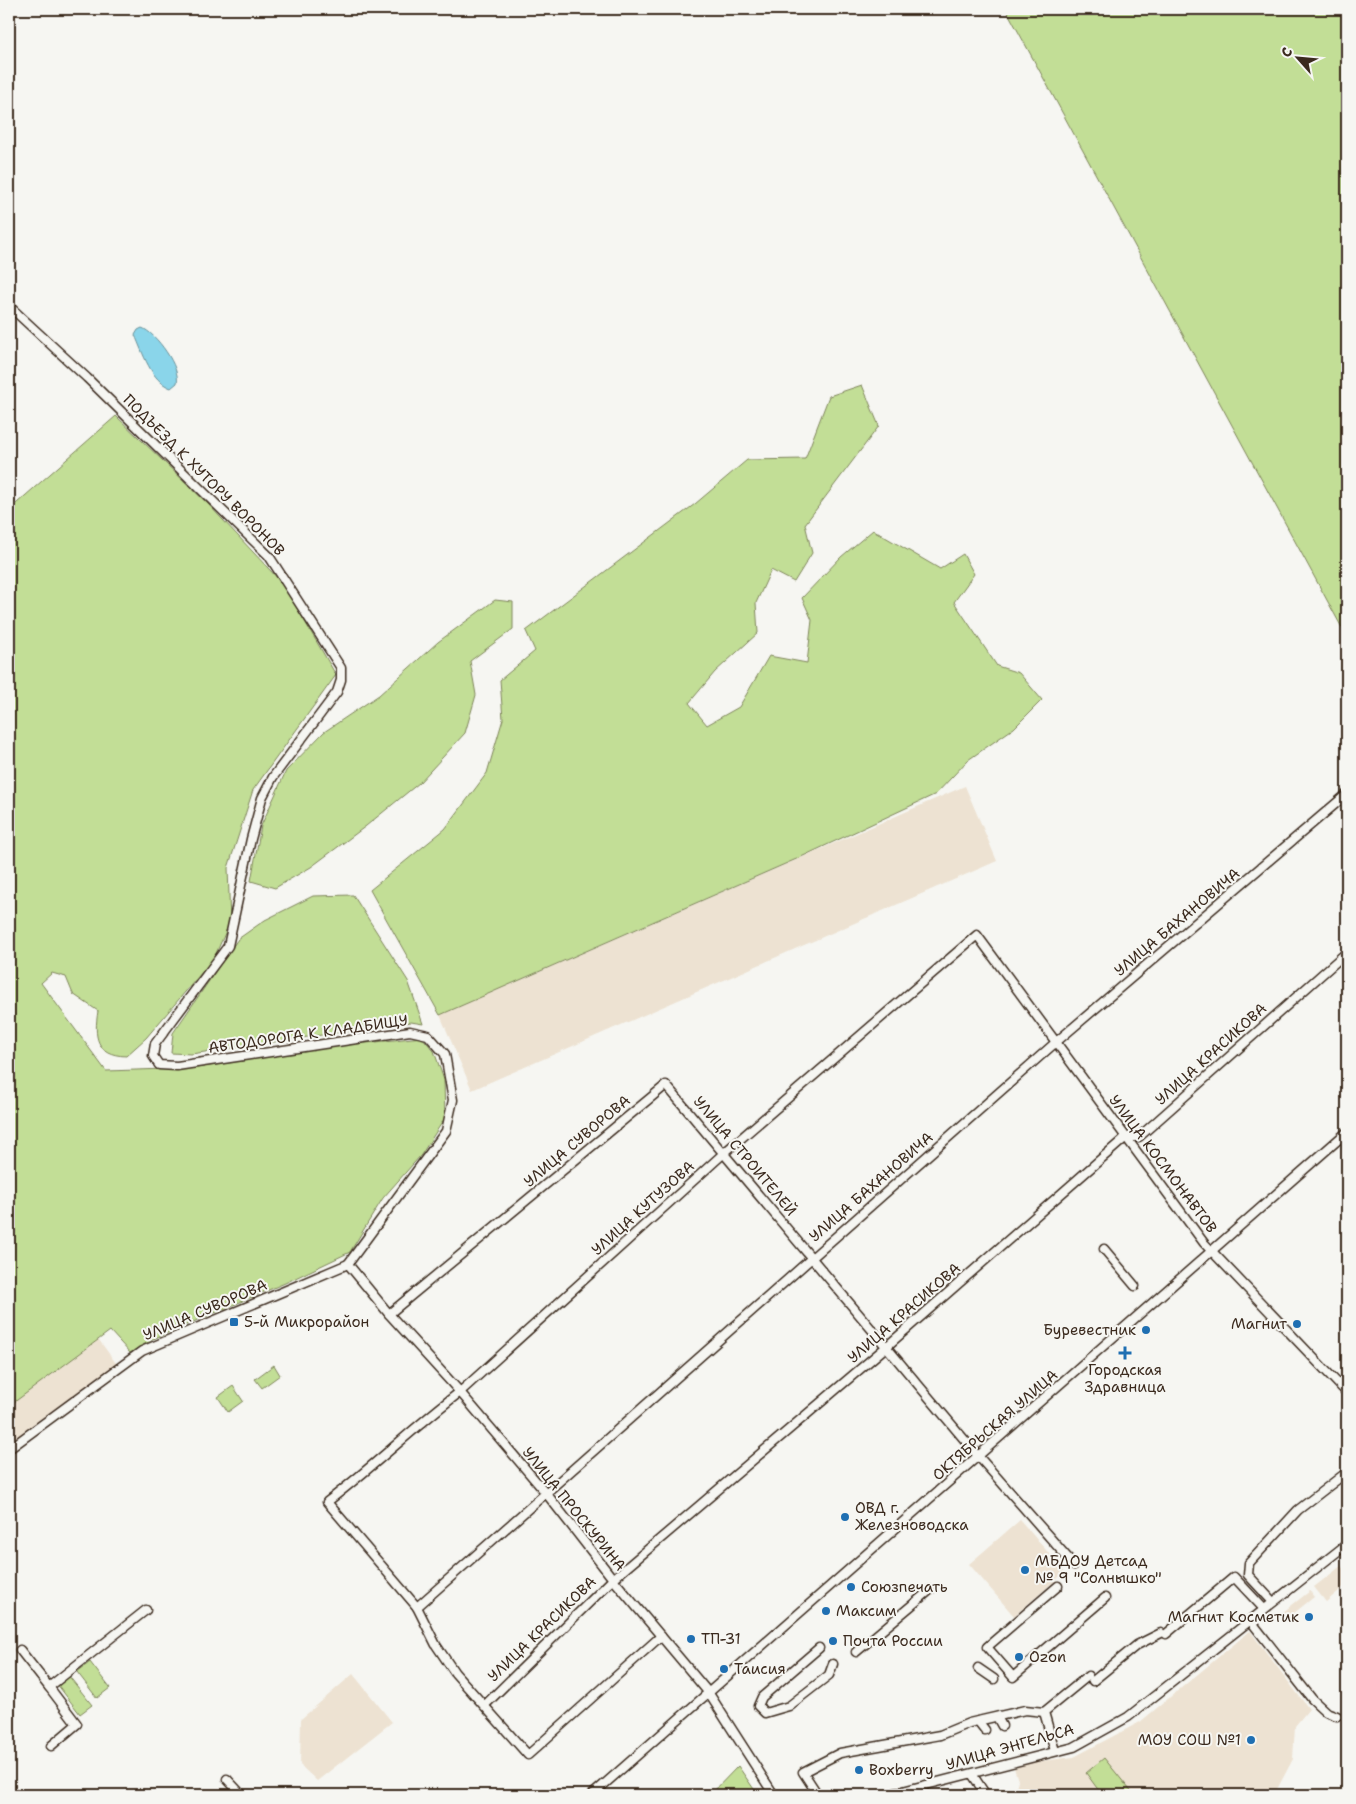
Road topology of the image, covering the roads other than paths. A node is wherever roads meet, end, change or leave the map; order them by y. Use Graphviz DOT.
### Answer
graph roads {
  1 [pos="9,306"];
  2 [pos="1347,794"];
  3 [pos="977,935"];
  4 [pos="1347,952"];
  5 [pos="1055,1043"];
  6 [pos="153,1056"];
  7 [pos="666,1085"];
  8 [pos="1347,1132"];
  9 [pos="1126,1137"];
  10 [pos="724,1153"];
  11 [pos="1104,1249"];
  12 [pos="1212,1252"];
  13 [pos="813,1257"];
  14 [pos="348,1264"];
  15 [pos="1135,1286"];
  16 [pos="389,1314"];
  17 [pos="886,1347"];
  18 [pos="460,1392"];
  19 [pos="1347,1393"];
  20 [pos="9,1450"];
  21 [pos="979,1457"];
  22 [pos="1347,1472"];
  23 [pos="546,1493"];
  24 [pos="1347,1544"];
  25 [pos="1074,1565"];
  26 [pos="613,1579"];
  27 [pos="1058,1586"];
  28 [pos="927,1590"];
  29 [pos="1105,1598"];
  30 [pos="1273,1602"];
  31 [pos="417,1607"];
  32 [pos="1264,1609"];
  33 [pos="146,1610"];
  34 [pos="1250,1620"];
  35 [pos="661,1636"];
  36 [pos="819,1648"];
  37 [pos="857,1648"];
  38 [pos="20,1650"];
  39 [pos="833,1664"];
  40 [pos="978,1668"];
  41 [pos="994,1678"];
  42 [pos="49,1687"];
  43 [pos="708,1692"];
  44 [pos="485,1705"];
  45 [pos="1044,1712"];
  46 [pos="1337,1716"];
  47 [pos="997,1717"];
  48 [pos="978,1721"];
  49 [pos="1002,1726"];
  50 [pos="985,1730"];
  51 [pos="51,1746"];
  52 [pos="1055,1751"];
  53 [pos="972,1774"];
  54 [pos="227,1779"];
  55 [pos="242,1795"];
  56 [pos="592,1795"];
  57 [pos="774,1795"];
  58 [pos="818,1795"];
  59 [pos="887,1795"];
  60 [pos="986,1795"];
  1 -- 6 [label="street, ПОДЪЕЗД К ХУТОРУ ВОРОНОВ"];
  2 -- 5 [label="street, УЛИЦА БАХАНОВИЧА"];
  3 -- 5 [label="street, УЛИЦА КОСМОНАВТОВ"];
  3 -- 10 [label="street, УЛИЦА КУТУЗОВА"];
  4 -- 9 [label="street, УЛИЦА КРАСИКОВА"];
  5 -- 9 [label="street, УЛИЦА КОСМОНАВТОВ"];
  5 -- 13 [label="street, УЛИЦА БАХАНОВИЧА"];
  6 -- 14 [label="street, АВТОДОРОГА К КЛАДБИЩУ"];
  7 -- 10 [label="street, УЛИЦА СТРОИТЕЛЕЙ"];
  7 -- 16 [label="street, УЛИЦА СУВОРОВА"];
  8 -- 12 [label="street, ОКТЯБРЬСКАЯ УЛИЦА"];
  9 -- 12 [label="street, УЛИЦА КОСМОНАВТОВ"];
  9 -- 17 [label="street, УЛИЦА КРАСИКОВА"];
  10 -- 13 [label="street, УЛИЦА СТРОИТЕЛЕЙ"];
  10 -- 18 [label="street, УЛИЦА КУТУЗОВА"];
  11 -- 15 [label="street"];
  12 -- 19 [label="street, УЛИЦА КОСМОНАВТОВ"];
  12 -- 21 [label="street, ОКТЯБРЬСКАЯ УЛИЦА"];
  13 -- 17 [label="street, УЛИЦА СТРОИТЕЛЕЙ"];
  13 -- 23 [label="street, УЛИЦА БАХАНОВИЧА"];
  14 -- 16 [label="street, УЛИЦА ПРОСКУРИНА"];
  14 -- 20 [label="street, УЛИЦА СУВОРОВА"];
  16 -- 18 [label="street, УЛИЦА ПРОСКУРИНА"];
  17 -- 21 [label="street, УЛИЦА СТРОИТЕЛЕЙ"];
  17 -- 26 [label="street, УЛИЦА КРАСИКОВА"];
  18 -- 23 [label="street, УЛИЦА ПРОСКУРИНА"];
  18 -- 31 [label="street, УЛИЦА КУТУЗОВА"];
  21 -- 25 [label="street, УЛИЦА СТРОИТЕЛЕЙ"];
  21 -- 43 [label="street, ОКТЯБРЬСКАЯ УЛИЦА"];
  22 -- 30 [label="street"];
  23 -- 26 [label="street, УЛИЦА ПРОСКУРИНА"];
  23 -- 31 [label="street, УЛИЦА БАХАНОВИЧА"];
  24 -- 30 [label="street, УЛИЦА ЭНГЕЛЬСА"];
  26 -- 35 [label="street, УЛИЦА ПРОСКУРИНА"];
  26 -- 44 [label="street, УЛИЦА КРАСИКОВА"];
  27 -- 29 [label="street"];
  28 -- 37 [label="street"];
  30 -- 32 [label="street, УЛИЦА ЭНГЕЛЬСА"];
  31 -- 44 [label="street"];
  32 -- 34 [label="street, УЛИЦА ЭНГЕЛЬСА"];
  32 -- 45 [label="street"];
  33 -- 42 [label="street"];
  34 -- 46 [label="street"];
  34 -- 52 [label="street, УЛИЦА ЭНГЕЛЬСА"];
  35 -- 43 [label="street, УЛИЦА ПРОСКУРИНА"];
  35 -- 44 [label="street"];
  36 -- 39 [label="street"];
  38 -- 42 [label="street"];
  40 -- 41 [label="street"];
  42 -- 51 [label="street"];
  43 -- 56 [label="street, ОКТЯБРЬСКАЯ УЛИЦА"];
  43 -- 57 [label="street, УЛИЦА ПРОСКУРИНА"];
  45 -- 47 [label="street"];
  45 -- 52 [label="street"];
  47 -- 48 [label="street"];
  47 -- 49 [label="street"];
  48 -- 50 [label="street"];
  48 -- 58 [label="street"];
  52 -- 53 [label="street, УЛИЦА ЭНГЕЛЬСА"];
  53 -- 59 [label="street, УЛИЦА ЭНГЕЛЬСА"];
  53 -- 60 [label="street"];
  54 -- 55 [label="street"];
}
